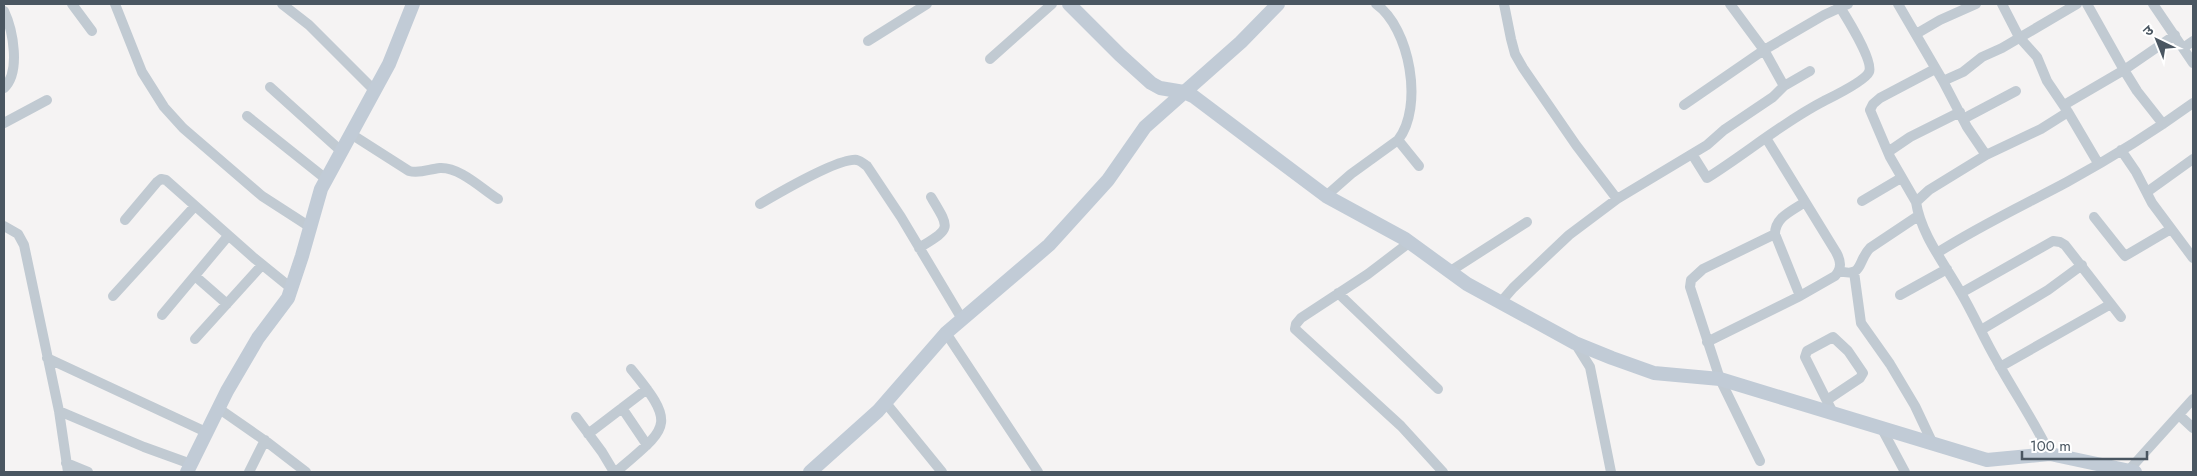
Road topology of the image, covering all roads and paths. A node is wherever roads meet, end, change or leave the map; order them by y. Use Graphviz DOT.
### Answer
graph roads {
  1 [pos="72,4"];
  2 [pos="115,4"];
  3 [pos="282,4"];
  4 [pos="413,4"];
  5 [pos="927,4"];
  6 [pos="1052,4"];
  7 [pos="1069,4"];
  8 [pos="1278,4"];
  9 [pos="1376,4"];
  10 [pos="1504,4"];
  11 [pos="1730,4"];
  12 [pos="1898,4"];
  13 [pos="1976,4"];
  14 [pos="2002,4"];
  15 [pos="2077,4"];
  16 [pos="2087,4"];
  17 [pos="2153,4"];
  18 [pos="1842,5"];
  19 [pos="4,11"];
  20 [pos="92,31"];
  21 [pos="1916,34"];
  22 [pos="2175,35"];
  23 [pos="2020,37"];
  24 [pos="868,41"];
  25 [pos="2193,41"];
  26 [pos="2183,48"];
  27 [pos="1764,50"];
  28 [pos="990,59"];
  29 [pos="2193,63"];
  30 [pos="1935,69"];
  31 [pos="2124,70"];
  32 [pos="1810,71"];
  33 [pos="1943,81"];
  34 [pos="1784,86"];
  35 [pos="270,87"];
  36 [pos="4,88"];
  37 [pos="375,91"];
  38 [pos="2016,91"];
  39 [pos="1184,92"];
  40 [pos="47,100"];
  41 [pos="2193,103"];
  42 [pos="1684,105"];
  43 [pos="2066,108"];
  44 [pos="1961,115"];
  45 [pos="247,116"];
  46 [pos="4,123"];
  47 [pos="2163,124"];
  48 [pos="351,134"];
  49 [pos="1766,138"];
  50 [pos="1398,140"];
  51 [pos="2121,150"];
  52 [pos="341,151"];
  53 [pos="1888,152"];
  54 [pos="1692,154"];
  55 [pos="1986,155"];
  56 [pos="2193,159"];
  57 [pos="2098,163"];
  58 [pos="1419,166"];
  59 [pos="1901,178"];
  60 [pos="326,179"];
  61 [pos="2147,192"];
  62 [pos="1326,196"];
  63 [pos="931,197"];
  64 [pos="498,199"];
  65 [pos="1617,199"];
  66 [pos="1862,201"];
  67 [pos="1805,202"];
  68 [pos="1916,202"];
  69 [pos="760,204"];
  70 [pos="195,206"];
  71 [pos="1918,216"];
  72 [pos="2094,217"];
  73 [pos="125,220"];
  74 [pos="1527,222"];
  75 [pos="4,226"];
  76 [pos="310,226"];
  77 [pos="2171,229"];
  78 [pos="1775,234"];
  79 [pos="228,236"];
  80 [pos="1410,242"];
  81 [pos="919,248"];
  82 [pos="1937,253"];
  83 [pos="2193,258"];
  84 [pos="262,265"];
  85 [pos="2082,265"];
  86 [pos="1947,269"];
  87 [pos="1450,272"];
  88 [pos="1839,272"];
  89 [pos="1854,272"];
  90 [pos="195,276"];
  91 [pos="292,288"];
  92 [pos="1338,293"];
  93 [pos="1961,293"];
  94 [pos="1900,295"];
  95 [pos="113,296"];
  96 [pos="1800,296"];
  97 [pos="1500,303"];
  98 [pos="227,304"];
  99 [pos="2111,304"];
  100 [pos="162,315"];
  101 [pos="2121,317"];
  102 [pos="962,319"];
  103 [pos="1981,330"];
  104 [pos="946,333"];
  105 [pos="195,339"];
  106 [pos="1707,342"];
  107 [pos="1575,343"];
  108 [pos="47,358"];
  109 [pos="2000,367"];
  110 [pos="631,368"];
  111 [pos="1720,379"];
  112 [pos="647,389"];
  113 [pos="1438,389"];
  114 [pos="2193,399"];
  115 [pos="1827,400"];
  116 [pos="885,402"];
  117 [pos="218,408"];
  118 [pos="622,408"];
  119 [pos="59,411"];
  120 [pos="1834,415"];
  121 [pos="2179,415"];
  122 [pos="576,417"];
  123 [pos="2193,428"];
  124 [pos="1882,430"];
  125 [pos="206,432"];
  126 [pos="588,434"];
  127 [pos="265,440"];
  128 [pos="1932,442"];
  129 [pos="647,445"];
  130 [pos="2050,454"];
  131 [pos="1760,461"];
  132 [pos="2088,467"];
  133 [pos="67,468"];
  134 [pos="189,468"];
  135 [pos="2132,471"];
  136 [pos="88,472"];
  137 [pos="249,472"];
  138 [pos="306,472"];
  139 [pos="615,472"];
  140 [pos="810,472"];
  141 [pos="942,472"];
  142 [pos="1038,472"];
  143 [pos="1443,472"];
  144 [pos="1611,472"];
  145 [pos="1905,472"];
  1 -- 20 [label="street"];
  2 -- 76 [label="street"];
  3 -- 37 [label="street"];
  4 -- 37 [label="street"];
  5 -- 24 [label="street"];
  6 -- 28 [label="street"];
  7 -- 39 [label="street"];
  8 -- 39 [label="street"];
  9 -- 50 [label="street"];
  10 -- 65 [label="street"];
  11 -- 27 [label="street"];
  12 -- 21 [label="street"];
  13 -- 21 [label="street"];
  14 -- 23 [label="street"];
  15 -- 23 [label="street"];
  16 -- 31 [label="street"];
  17 -- 22 [label="street"];
  18 -- 27 [label="street"];
  18 -- 49 [label="street"];
  19 -- 36 [label="street"];
  21 -- 30 [label="street"];
  22 -- 26 [label="street"];
  22 -- 31 [label="street"];
  23 -- 33 [label="street"];
  23 -- 43 [label="street"];
  25 -- 26 [label="street"];
  26 -- 29 [label="street"];
  27 -- 34 [label="street"];
  27 -- 42 [label="street"];
  30 -- 33 [label="street"];
  30 -- 53 [label="street"];
  31 -- 43 [label="street"];
  31 -- 47 [label="street"];
  32 -- 34 [label="street"];
  33 -- 44 [label="street"];
  34 -- 54 [label="street"];
  35 -- 52 [label="street"];
  37 -- 48 [label="street"];
  38 -- 44 [label="street"];
  39 -- 62 [label="street"];
  39 -- 102 [label="street"];
  40 -- 46 [label="street"];
  41 -- 47 [label="street"];
  43 -- 55 [label="street"];
  43 -- 57 [label="street"];
  44 -- 53 [label="street"];
  44 -- 55 [label="street"];
  45 -- 60 [label="street"];
  47 -- 51 [label="street"];
  48 -- 52 [label="street"];
  48 -- 64 [label="street"];
  49 -- 54 [label="street"];
  49 -- 67 [label="street"];
  50 -- 58 [label="street"];
  50 -- 62 [label="street"];
  51 -- 57 [label="street"];
  51 -- 61 [label="street"];
  52 -- 60 [label="street"];
  53 -- 59 [label="street"];
  54 -- 65 [label="street"];
  55 -- 68 [label="street"];
  56 -- 61 [label="street"];
  57 -- 82 [label="street"];
  59 -- 66 [label="street"];
  59 -- 68 [label="street"];
  60 -- 76 [label="street"];
  61 -- 77 [label="street"];
  62 -- 80 [label="street"];
  63 -- 81 [label="street"];
  65 -- 97 [label="street"];
  67 -- 78 [label="street"];
  67 -- 88 [label="street"];
  68 -- 71 [label="street"];
  69 -- 81 [label="street"];
  70 -- 73 [label="street"];
  70 -- 79 [label="street"];
  70 -- 95 [label="street"];
  71 -- 82 [label="street"];
  71 -- 89 [label="street"];
  72 -- 77 [label="street"];
  74 -- 87 [label="street"];
  75 -- 108 [label="street"];
  76 -- 91 [label="street"];
  77 -- 83 [label="street"];
  78 -- 96 [label="street"];
  78 -- 106 [label="street"];
  79 -- 84 [label="street"];
  79 -- 90 [label="street"];
  80 -- 87 [label="street"];
  80 -- 92 [label="street"];
  81 -- 102 [label="street"];
  82 -- 86 [label="street"];
  84 -- 91 [label="street"];
  84 -- 98 [label="street"];
  85 -- 93 [label="street"];
  85 -- 99 [label="street"];
  85 -- 103 [label="street"];
  86 -- 93 [label="street"];
  86 -- 94 [label="street"];
  87 -- 97 [label="street"];
  88 -- 89 [label="street"];
  88 -- 96 [label="street"];
  89 -- 128 [label="street"];
  90 -- 98 [label="street"];
  90 -- 100 [label="street"];
  91 -- 117 [label="street"];
  92 -- 113 [label="street"];
  92 -- 143 [label="street"];
  93 -- 103 [label="street"];
  96 -- 106 [label="street"];
  97 -- 107 [label="street"];
  98 -- 105 [label="street"];
  99 -- 101 [label="street"];
  99 -- 109 [label="street"];
  102 -- 104 [label="street"];
  103 -- 109 [label="street"];
  104 -- 116 [label="street"];
  104 -- 142 [label="street"];
  106 -- 111 [label="street"];
  107 -- 111 [label="street"];
  107 -- 144 [label="street"];
  108 -- 119 [label="street"];
  108 -- 125 [label="street"];
  109 -- 130 [label="street"];
  110 -- 112 [label="street"];
  111 -- 120 [label="street"];
  111 -- 131 [label="street"];
  112 -- 118 [label="street"];
  112 -- 129 [label="street"];
  114 -- 121 [label="street"];
  115 -- 115 [label="street"];
  115 -- 120 [label="street"];
  116 -- 140 [label="street"];
  116 -- 141 [label="street"];
  117 -- 125 [label="street"];
  117 -- 127 [label="street"];
  118 -- 126 [label="street"];
  118 -- 129 [label="street"];
  119 -- 133 [label="street"];
  119 -- 134 [label="street"];
  120 -- 124 [label="street"];
  121 -- 123 [label="street"];
  121 -- 135 [label="street"];
  122 -- 126 [label="street"];
  124 -- 128 [label="street"];
  124 -- 145 [label="street"];
  125 -- 134 [label="street"];
  126 -- 139 [label="street"];
  127 -- 137 [label="street"];
  127 -- 138 [label="street"];
  128 -- 130 [label="street"];
  129 -- 139 [label="street"];
  130 -- 132 [label="street"];
  132 -- 135 [label="street"];
  133 -- 136 [label="street"];
}
